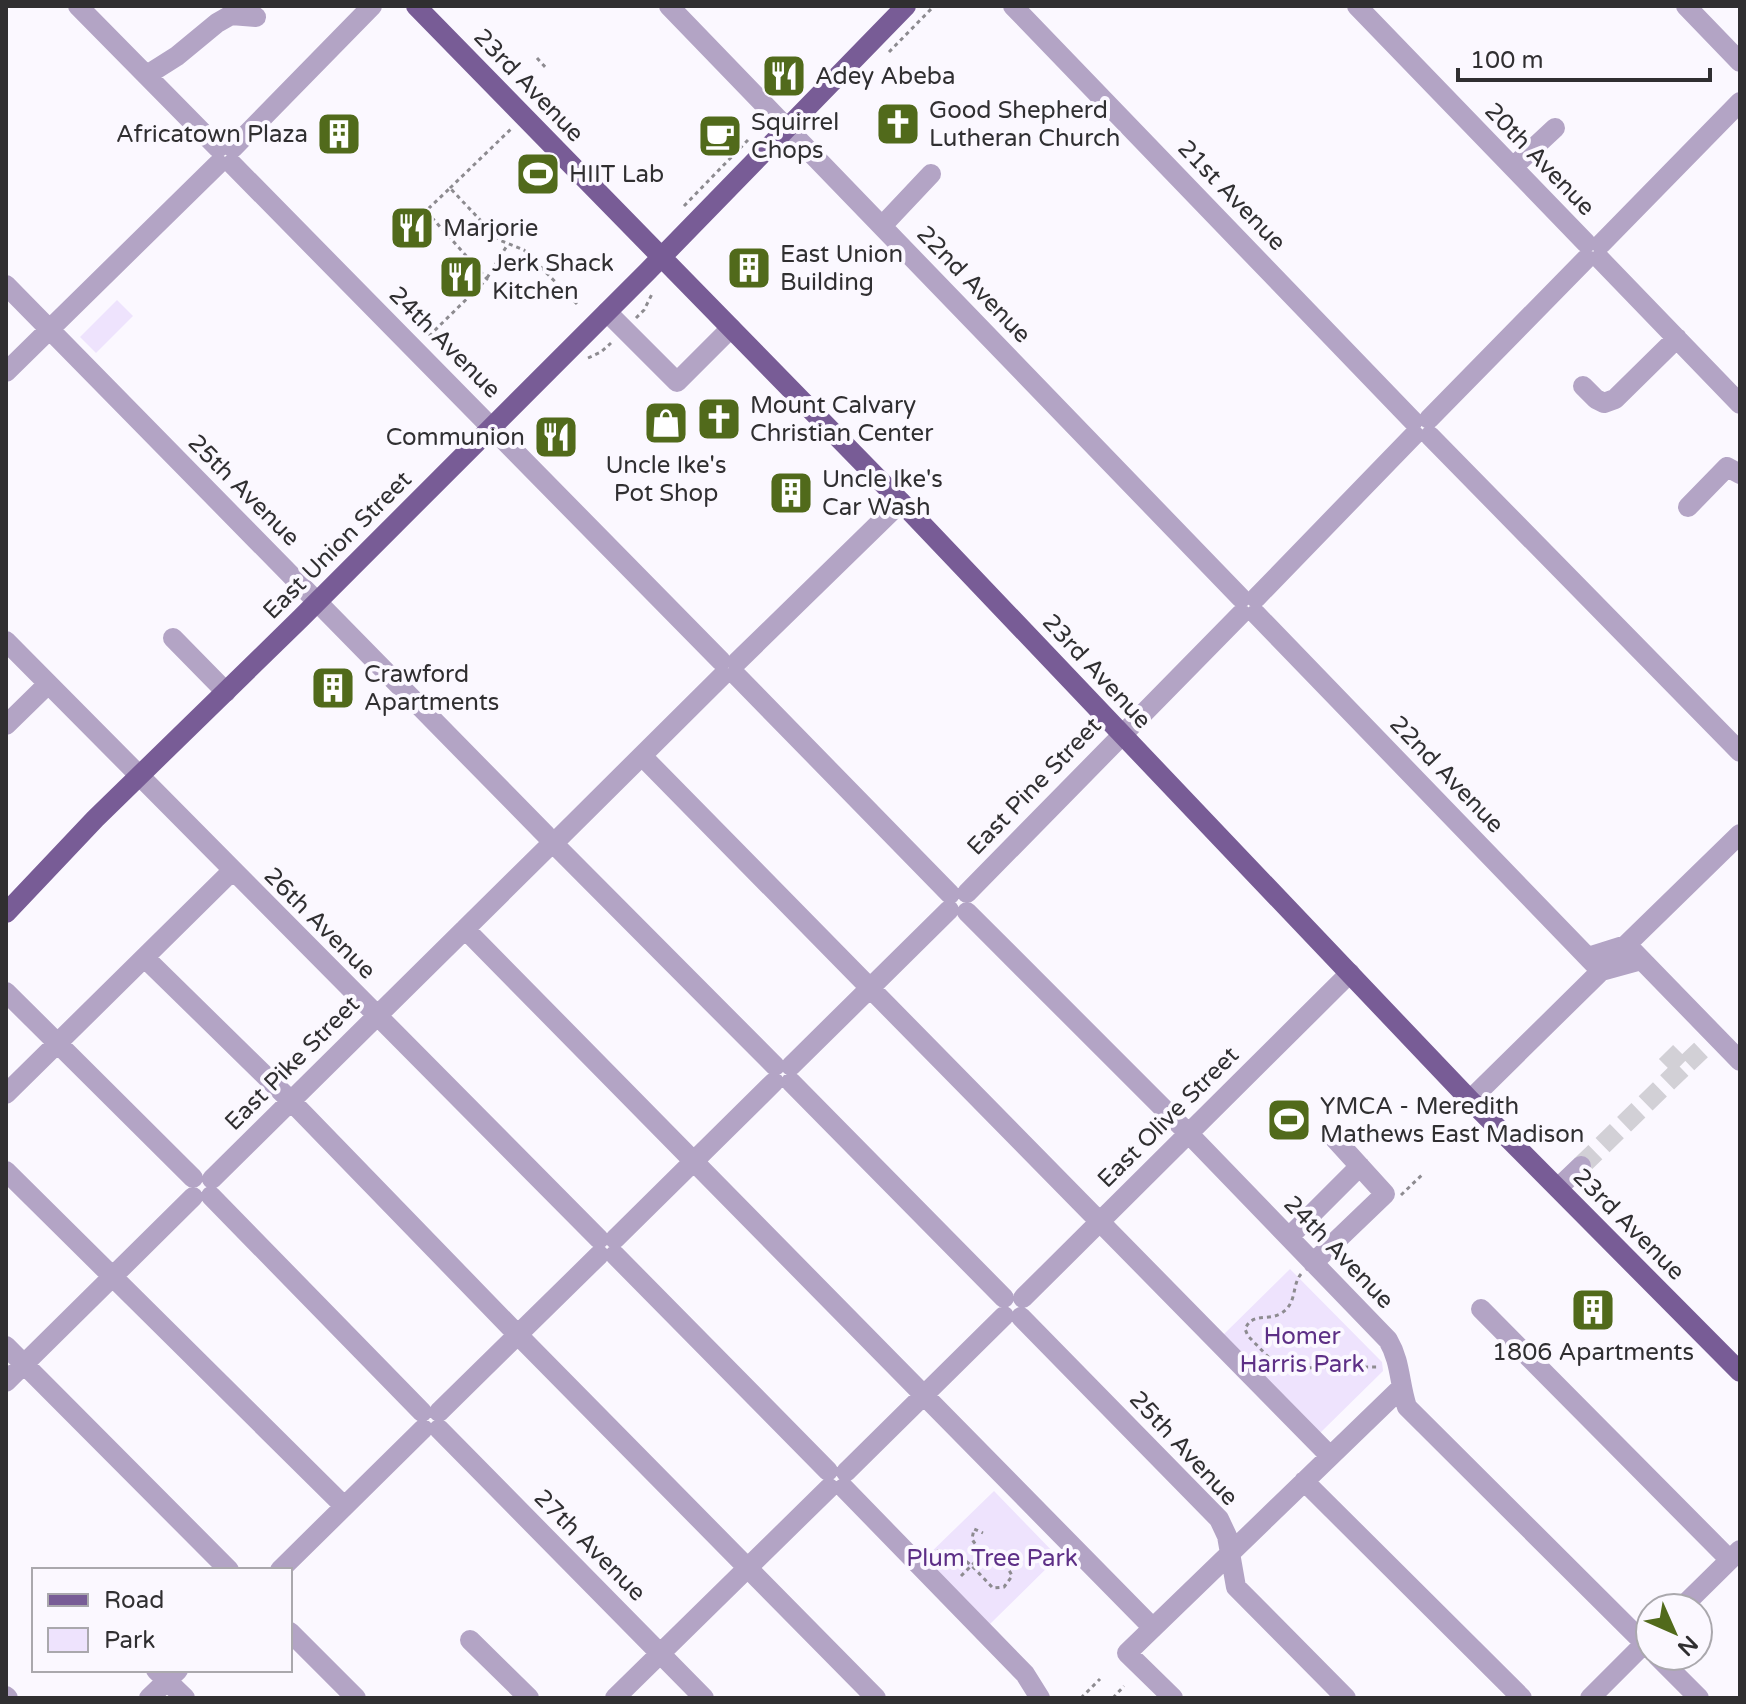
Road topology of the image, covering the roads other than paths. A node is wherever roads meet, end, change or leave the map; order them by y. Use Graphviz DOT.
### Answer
graph roads {
  1 [pos="78,6"];
  2 [pos="372,6"];
  3 [pos="416,6"];
  4 [pos="669,6"];
  5 [pos="906,6"];
  6 [pos="1013,6"];
  7 [pos="1357,6"];
  8 [pos="1686,6"];
  9 [pos="256,17"];
  10 [pos="1740,62"];
  11 [pos="147,75"];
  12 [pos="1740,102"];
  13 [pos="786,127"];
  14 [pos="1555,128"];
  15 [pos="225,156"];
  16 [pos="1513,167"];
  17 [pos="931,174"];
  18 [pos="882,226"];
  19 [pos="1593,251"];
  20 [pos="662,257"];
  21 [pos="6,285"];
  22 [pos="607,312"];
  23 [pos="731,328"];
  24 [pos="49,329"];
  25 [pos="1677,338"];
  26 [pos="6,372"];
  27 [pos="1583,386"];
  28 [pos="1740,404"];
  29 [pos="492,426"];
  30 [pos="1422,428"];
  31 [pos="1740,474"];
  32 [pos="901,502"];
  33 [pos="1688,507"];
  34 [pos="317,602"];
  35 [pos="1248,606"];
  36 [pos="173,638"];
  37 [pos="6,641"];
  38 [pos="729,668"];
  39 [pos="48,684"];
  40 [pos="226,692"];
  41 [pos="6,725"];
  42 [pos="1121,735"];
  43 [pos="1740,752"];
  44 [pos="642,756"];
  45 [pos="139,776"];
  46 [pos="1740,834"];
  47 [pos="553,842"];
  48 [pos="232,871"];
  49 [pos="958,902"];
  50 [pos="6,913"];
  51 [pos="465,929"];
  52 [pos="1626,945"];
  53 [pos="145,958"];
  54 [pos="1641,960"];
  55 [pos="1594,964"];
  56 [pos="1350,973"];
  57 [pos="870,988"];
  58 [pos="6,992"];
  59 [pos="377,1017"];
  60 [pos="57,1043"];
  61 [pos="1740,1061"];
  62 [pos="783,1074"];
  63 [pos="6,1094"];
  64 [pos="1470,1100"];
  65 [pos="291,1101"];
  66 [pos="1189,1134"];
  67 [pos="1335,1139"];
  68 [pos="695,1161"];
  69 [pos="1360,1166"];
  70 [pos="1581,1166"];
  71 [pos="6,1171"];
  72 [pos="202,1188"];
  73 [pos="1558,1188"];
  74 [pos="1099,1221"];
  75 [pos="1289,1237"];
  76 [pos="607,1247"];
  77 [pos="1310,1266"];
  78 [pos="113,1277"];
  79 [pos="1013,1307"];
  80 [pos="1481,1309"];
  81 [pos="517,1334"];
  82 [pos="6,1346"];
  83 [pos="24,1364"];
  84 [pos="1739,1368"];
  85 [pos="6,1382"];
  86 [pos="1401,1388"];
  87 [pos="924,1394"];
  88 [pos="431,1421"];
  89 [pos="1330,1456"];
  90 [pos="837,1480"];
  91 [pos="1304,1481"];
  92 [pos="344,1506"];
  93 [pos="1228,1555"];
  94 [pos="1735,1555"];
  95 [pos="747,1567"];
  96 [pos="227,1568"];
  97 [pos="282,1568"];
  98 [pos="1697,1592"];
  99 [pos="1153,1628"];
  100 [pos="1634,1631"];
  101 [pos="292,1634"];
  102 [pos="470,1640"];
  103 [pos="660,1654"];
  104 [pos="1634,1661"];
  105 [pos="1674,1672"];
  106 [pos="167,1673"];
  107 [pos="149,1698"];
  108 [pos="185,1698"];
  109 [pos="356,1698"];
  110 [pos="529,1698"];
  111 [pos="615,1698"];
  112 [pos="704,1698"];
  113 [pos="876,1698"];
  114 [pos="1040,1698"];
  115 [pos="1173,1698"];
  116 [pos="1346,1698"];
  117 [pos="1522,1698"];
  118 [pos="1590,1698"];
  119 [pos="1699,1698"];
  1 -- 11 [label="street, 24th Avenue"];
  2 -- 15 [label="street"];
  3 -- 20 [label="main road, 23rd Avenue"];
  4 -- 13 [label="street, 22nd Avenue"];
  5 -- 13 [label="main road, East Union Street"];
  6 -- 30 [label="street, 21st Avenue"];
  7 -- 16 [label="street, 20th Avenue"];
  8 -- 10 [label="street"];
  9 -- 11 [label="street"];
  11 -- 15 [label="street, 24th Avenue"];
  12 -- 19 [label="street, East Pine Street"];
  13 -- 18 [label="street, 22nd Avenue"];
  13 -- 20 [label="main road, East Union Street"];
  14 -- 16 [label="street"];
  15 -- 24 [label="street"];
  15 -- 29 [label="street, 24th Avenue"];
  16 -- 19 [label="street, 20th Avenue"];
  17 -- 18 [label="street"];
  18 -- 35 [label="street, 22nd Avenue"];
  19 -- 25 [label="street, 20th Avenue"];
  19 -- 30 [label="street, East Pine Street"];
  20 -- 22 [label="main road, East Union Street"];
  20 -- 23 [label="main road, 23rd Avenue"];
  21 -- 24 [label="street, 25th Avenue"];
  22 -- 23 [label="street"];
  22 -- 29 [label="main road, East Union Street"];
  23 -- 32 [label="main road, 23rd Avenue"];
  24 -- 26 [label="street"];
  24 -- 34 [label="street, 25th Avenue"];
  25 -- 27 [label="street"];
  25 -- 28 [label="street, 20th Avenue"];
  29 -- 34 [label="main road, East Union Street"];
  29 -- 38 [label="street, 24th Avenue"];
  30 -- 35 [label="street, East Pine Street"];
  30 -- 43 [label="street, 21st Avenue"];
  31 -- 33 [label="street"];
  32 -- 38 [label="street, East Pike Street"];
  32 -- 42 [label="main road, 23rd Avenue"];
  34 -- 40 [label="main road, East Union Street"];
  34 -- 47 [label="street, 25th Avenue"];
  35 -- 42 [label="street, East Pine Street"];
  35 -- 55 [label="street, 22nd Avenue"];
  36 -- 40 [label="street"];
  37 -- 39 [label="street, 26th Avenue"];
  38 -- 44 [label="street, East Pike Street"];
  38 -- 49 [label="street, 24th Avenue"];
  39 -- 41 [label="street"];
  39 -- 45 [label="street, 26th Avenue"];
  40 -- 45 [label="main road, East Union Street"];
  42 -- 49 [label="street, East Pine Street"];
  42 -- 56 [label="main road, 23rd Avenue"];
  44 -- 47 [label="street, East Pike Street"];
  44 -- 57 [label="street"];
  45 -- 48 [label="street, 26th Avenue"];
  45 -- 50 [label="main road, East Union Street"];
  46 -- 52 [label="street"];
  47 -- 51 [label="street, East Pike Street"];
  47 -- 62 [label="street, 25th Avenue"];
  48 -- 53 [label="street"];
  48 -- 59 [label="street, 26th Avenue"];
  49 -- 57 [label="street, East Pine Street"];
  49 -- 66 [label="street, 24th Avenue"];
  51 -- 59 [label="street, East Pike Street"];
  51 -- 68 [label="street"];
  52 -- 54 [label="street"];
  52 -- 55 [label="street"];
  53 -- 60 [label="street"];
  53 -- 65 [label="street"];
  54 -- 55 [label="street"];
  54 -- 61 [label="street"];
  55 -- 64 [label="street"];
  56 -- 64 [label="main road, 23rd Avenue"];
  56 -- 66 [label="street, East Olive Street"];
  57 -- 62 [label="street, East Pine Street"];
  57 -- 74 [label="street"];
  58 -- 60 [label="street, 27th Avenue"];
  59 -- 65 [label="street, East Pike Street"];
  59 -- 76 [label="street, 26th Avenue"];
  60 -- 63 [label="street"];
  60 -- 72 [label="street, 27th Avenue"];
  62 -- 68 [label="street, East Pine Street"];
  62 -- 79 [label="street, 25th Avenue"];
  64 -- 73 [label="main road, 23rd Avenue"];
  65 -- 72 [label="street, East Pike Street"];
  65 -- 81 [label="street"];
  66 -- 74 [label="street, East Olive Street"];
  66 -- 75 [label="street, 24th Avenue"];
  67 -- 69 [label="street"];
  68 -- 76 [label="street, East Pine Street"];
  68 -- 87 [label="street"];
  69 -- 75 [label="street"];
  69 -- 77 [label="street"];
  70 -- 73 [label="street"];
  71 -- 78 [label="street"];
  72 -- 78 [label="street, East Pike Street"];
  72 -- 88 [label="street, 27th Avenue"];
  73 -- 84 [label="main road, 23rd Avenue"];
  74 -- 79 [label="street, East Olive Street"];
  74 -- 89 [label="street"];
  75 -- 77 [label="street, 24th Avenue"];
  76 -- 81 [label="street, East Pine Street"];
  76 -- 90 [label="street, 26th Avenue"];
  77 -- 86 [label="street, 24th Avenue"];
  78 -- 83 [label="street, East Pike Street"];
  78 -- 92 [label="street"];
  79 -- 87 [label="street, East Olive Street"];
  79 -- 93 [label="street, 25th Avenue"];
  80 -- 94 [label="street"];
  81 -- 88 [label="street, East Pine Street"];
  81 -- 95 [label="street"];
  82 -- 83 [label="street"];
  83 -- 85 [label="street, East Pike Street"];
  83 -- 96 [label="street"];
  86 -- 89 [label="street"];
  86 -- 100 [label="street, 24th Avenue"];
  87 -- 90 [label="street, East Olive Street"];
  87 -- 99 [label="street"];
  88 -- 92 [label="street, East Pine Street"];
  88 -- 103 [label="street, 27th Avenue"];
  89 -- 91 [label="street"];
  90 -- 95 [label="street, East Olive Street"];
  90 -- 114 [label="street, 26th Avenue"];
  91 -- 93 [label="street"];
  91 -- 117 [label="street"];
  92 -- 97 [label="street, East Pine Street"];
  93 -- 99 [label="street"];
  93 -- 116 [label="street, 25th Avenue"];
  94 -- 98 [label="street"];
  95 -- 103 [label="street, East Olive Street"];
  95 -- 113 [label="street"];
  99 -- 115 [label="street"];
  101 -- 109 [label="street"];
  102 -- 110 [label="street"];
  103 -- 111 [label="street, East Olive Street"];
  103 -- 112 [label="street, 27th Avenue"];
  104 -- 118 [label="street"];
  105 -- 119 [label="street, 24th Avenue"];
  106 -- 107 [label="street"];
  106 -- 108 [label="street"];
}
